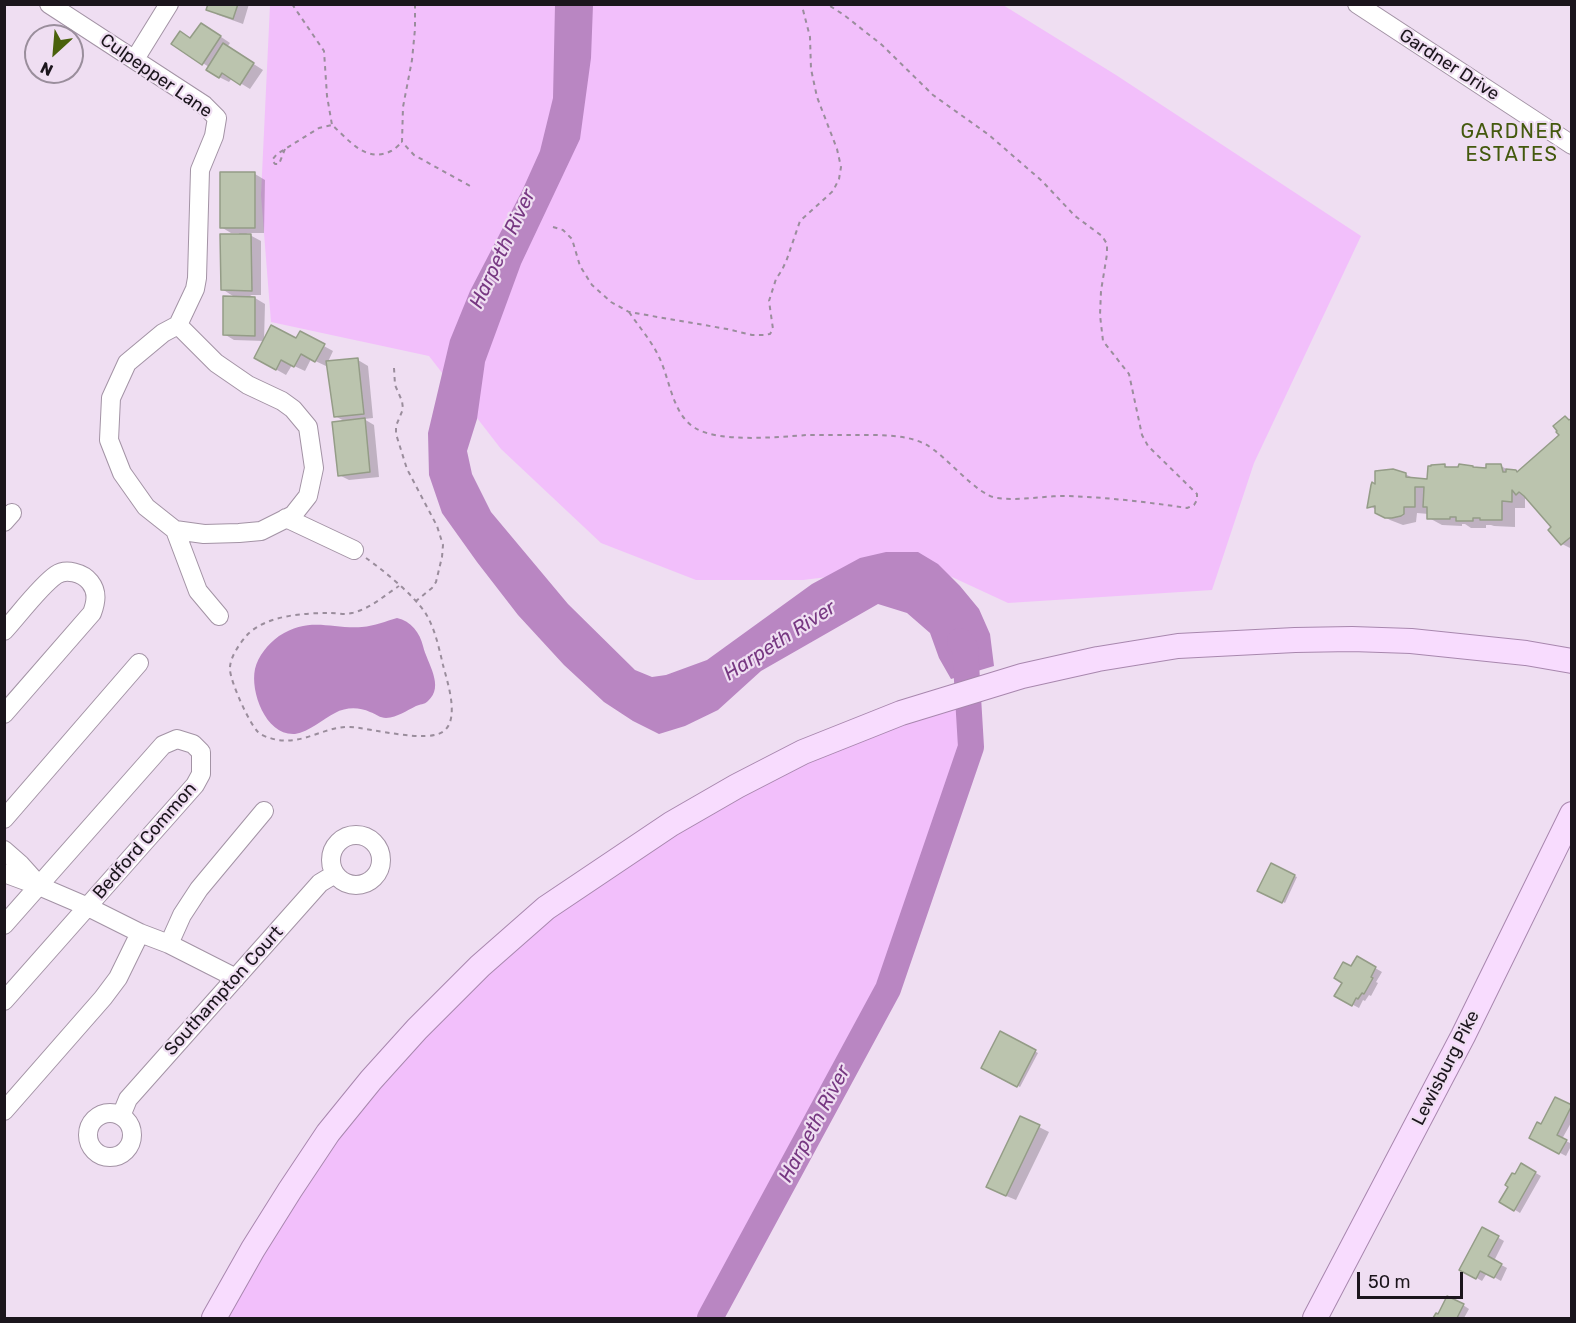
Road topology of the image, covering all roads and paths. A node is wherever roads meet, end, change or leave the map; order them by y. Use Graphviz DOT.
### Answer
graph roads {
  1 [pos="49,4"];
  2 [pos="169,4"];
  3 [pos="292,4"];
  4 [pos="415,4"];
  5 [pos="803,4"];
  6 [pos="827,4"];
  7 [pos="1357,4"];
  8 [pos="135,59"];
  9 [pos="332,125"];
  10 [pos="402,142"];
  11 [pos="1572,145"];
  12 [pos="285,149"];
  13 [pos="472,187"];
  14 [pos="553,227"];
  15 [pos="629,312"];
  16 [pos="178,325"];
  17 [pos="394,368"];
  18 [pos="286,518"];
  19 [pos="176,530"];
  20 [pos="354,550"];
  21 [pos="399,586"];
  22 [pos="416,601"];
  23 [pos="219,616"];
  24 [pos="4,631"];
  25 [pos="1572,661"];
  26 [pos="139,663"];
  27 [pos="4,714"];
  28 [pos="264,811"];
  29 [pos="1572,814"];
  30 [pos="4,819"];
  31 [pos="4,850"];
  32 [pos="4,873"];
  33 [pos="335,874"];
  34 [pos="39,886"];
  35 [pos="88,908"];
  36 [pos="4,925"];
  37 [pos="141,933"];
  38 [pos="169,944"];
  39 [pos="236,978"];
  40 [pos="4,1001"];
  41 [pos="4,1111"];
  42 [pos="121,1116"];
  43 [pos="214,1318"];
  44 [pos="1315,1318"];
  1 -- 8 [label="street, Culpepper Lane"];
  2 -- 8 [label="street"];
  3 -- 9 [label="path"];
  4 -- 10 [label="path"];
  5 -- 15 [label="path"];
  6 -- 15 [label="path"];
  7 -- 11 [label="street, Gardner Drive"];
  8 -- 16 [label="street, Culpepper Lane"];
  9 -- 10 [label="path"];
  9 -- 12 [label="path"];
  10 -- 13 [label="path"];
  12 -- 12 [label="path"];
  14 -- 15 [label="path"];
  16 -- 18 [label="street"];
  16 -- 19 [label="street"];
  17 -- 22 [label="path"];
  18 -- 19 [label="street"];
  18 -- 20 [label="street"];
  19 -- 23 [label="street"];
  20 -- 21 [label="path"];
  21 -- 22 [label="path"];
  21 -- 22 [label="path"];
  24 -- 27 [label="street"];
  25 -- 43 [label="main road"];
  26 -- 30 [label="street"];
  28 -- 38 [label="street"];
  29 -- 44 [label="main road, Lewisburg Pike"];
  31 -- 34 [label="street"];
  32 -- 34 [label="street"];
  33 -- 39 [label="street, Southampton Court"];
  34 -- 35 [label="street"];
  34 -- 35 [label="street, Bedford Common"];
  34 -- 36 [label="street, Bedford Common"];
  35 -- 37 [label="street"];
  35 -- 40 [label="street, Bedford Common"];
  37 -- 38 [label="street"];
  37 -- 41 [label="street"];
  38 -- 39 [label="street"];
  39 -- 42 [label="street, Southampton Court"];
}
